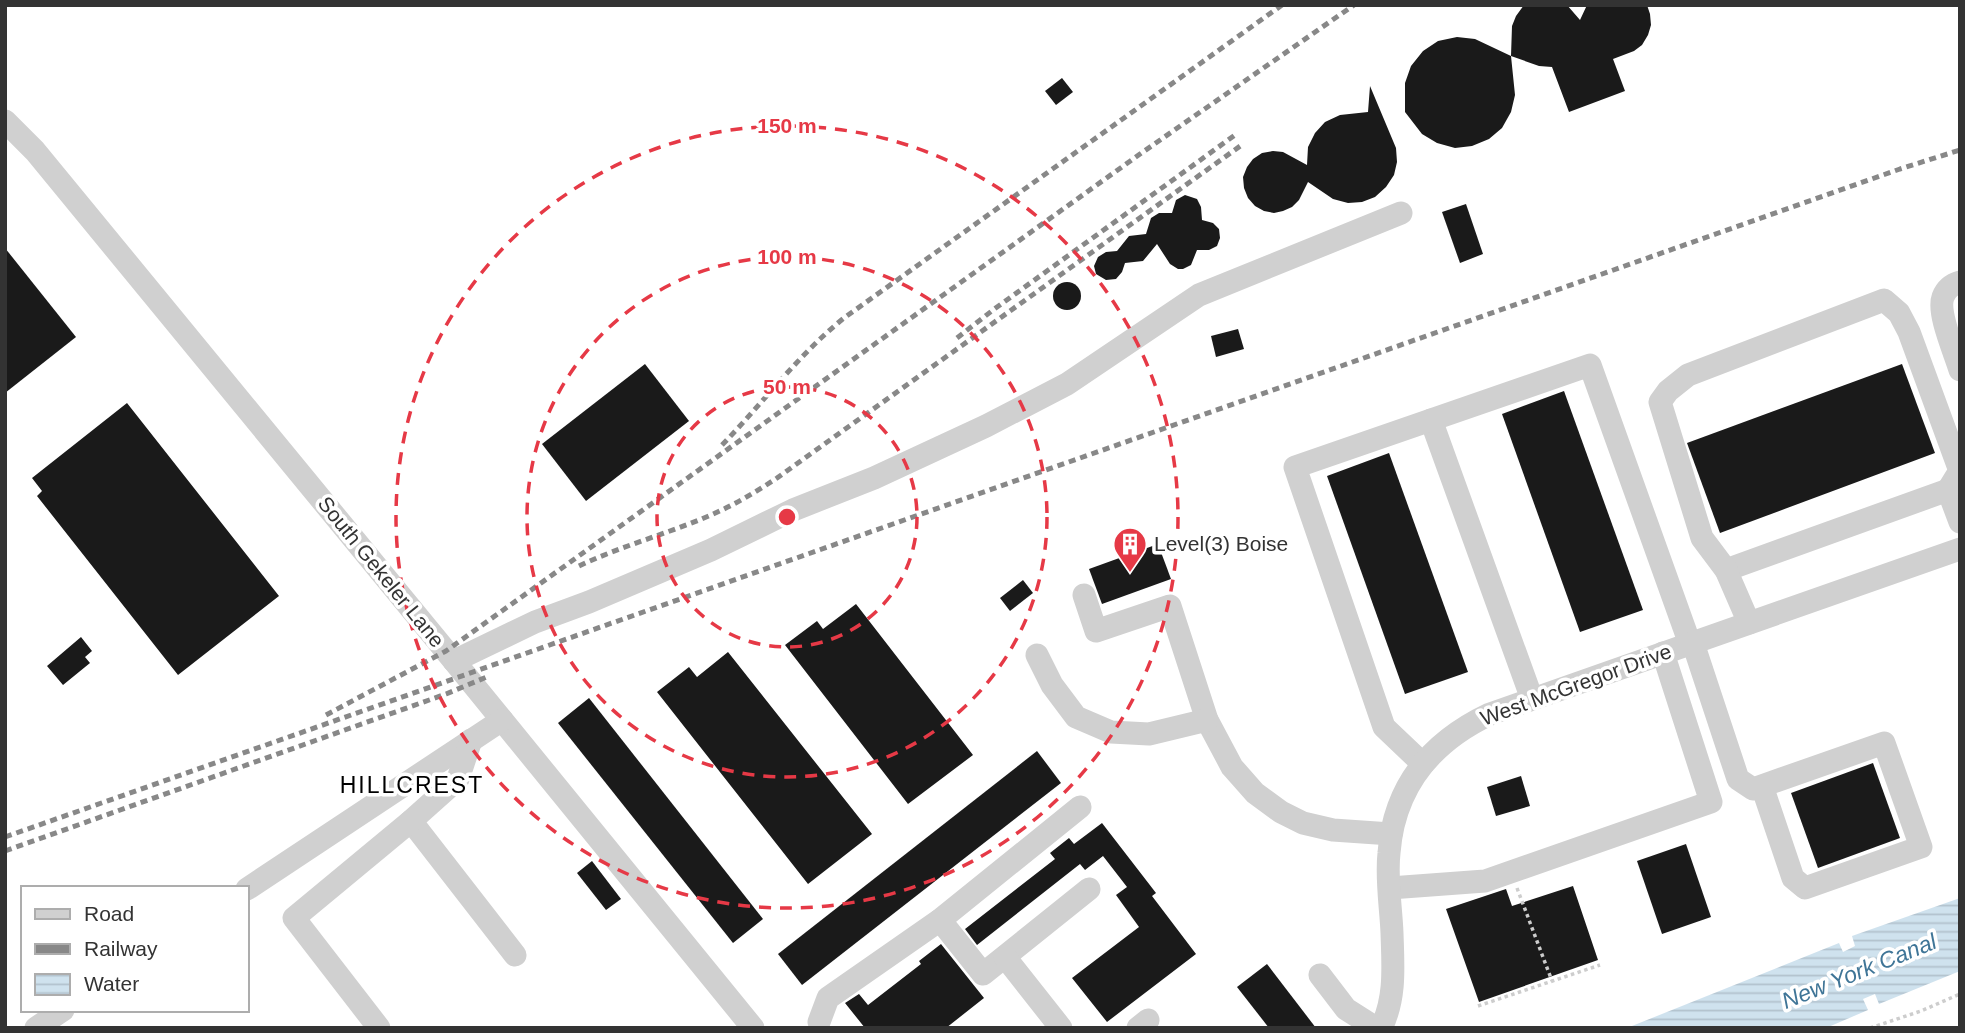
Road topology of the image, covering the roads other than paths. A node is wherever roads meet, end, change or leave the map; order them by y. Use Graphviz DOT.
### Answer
graph roads {
  1 [pos="5,121"];
  2 [pos="1401,212"];
  3 [pos="1960,282"];
  4 [pos="1960,370"];
  5 [pos="1431,420"];
  6 [pos="1956,477"];
  7 [pos="1960,522"];
  8 [pos="1960,549"];
  9 [pos="1726,570"];
  10 [pos="1084,595"];
  11 [pos="1749,623"];
  12 [pos="1691,643"];
  13 [pos="1664,653"];
  14 [pos="1037,655"];
  15 [pos="454,661"];
  16 [pos="1532,699"];
  17 [pos="502,720"];
  18 [pos="1207,720"];
  19 [pos="471,740"];
  20 [pos="1423,764"];
  21 [pos="1762,786"];
  22 [pos="1080,807"];
  23 [pos="411,821"];
  24 [pos="1391,834"];
  25 [pos="248,888"];
  26 [pos="1390,888"];
  27 [pos="1089,889"];
  28 [pos="940,920"];
  29 [pos="515,955"];
  30 [pos="1005,957"];
  31 [pos="1320,975"];
  32 [pos="60,1012"];
  33 [pos="818,1026"];
  34 [pos="36,1028"];
  35 [pos="379,1028"];
  36 [pos="753,1028"];
  37 [pos="1060,1028"];
  38 [pos="1376,1028"];
  39 [pos="1381,1028"];
  1 -- 15 [label="street, South Gekeler Lane"];
  2 -- 15 [label="street"];
  3 -- 4 [label="street"];
  5 -- 12 [label="street"];
  5 -- 16 [label="street"];
  5 -- 20 [label="street"];
  6 -- 7 [label="street"];
  6 -- 9 [label="street"];
  6 -- 9 [label="street"];
  8 -- 11 [label="street, West McGregor Drive"];
  9 -- 11 [label="street"];
  10 -- 18 [label="street"];
  11 -- 12 [label="street, West McGregor Drive"];
  12 -- 13 [label="street, West McGregor Drive"];
  12 -- 21 [label="street"];
  13 -- 16 [label="street, West McGregor Drive"];
  13 -- 26 [label="street"];
  14 -- 18 [label="street"];
  15 -- 17 [label="street, South Gekeler Lane"];
  16 -- 20 [label="street, West McGregor Drive"];
  17 -- 19 [label="street"];
  17 -- 36 [label="street, South Gekeler Lane"];
  18 -- 24 [label="street"];
  19 -- 23 [label="street"];
  19 -- 25 [label="street"];
  20 -- 24 [label="street, West McGregor Drive"];
  21 -- 21 [label="street"];
  22 -- 28 [label="street"];
  23 -- 29 [label="street"];
  23 -- 35 [label="street"];
  24 -- 26 [label="street, West McGregor Drive"];
  26 -- 39 [label="street, West McGregor Drive"];
  27 -- 30 [label="street"];
  28 -- 30 [label="street"];
  28 -- 33 [label="street"];
  30 -- 37 [label="street"];
  31 -- 38 [label="street"];
  32 -- 34 [label="street"];
}
